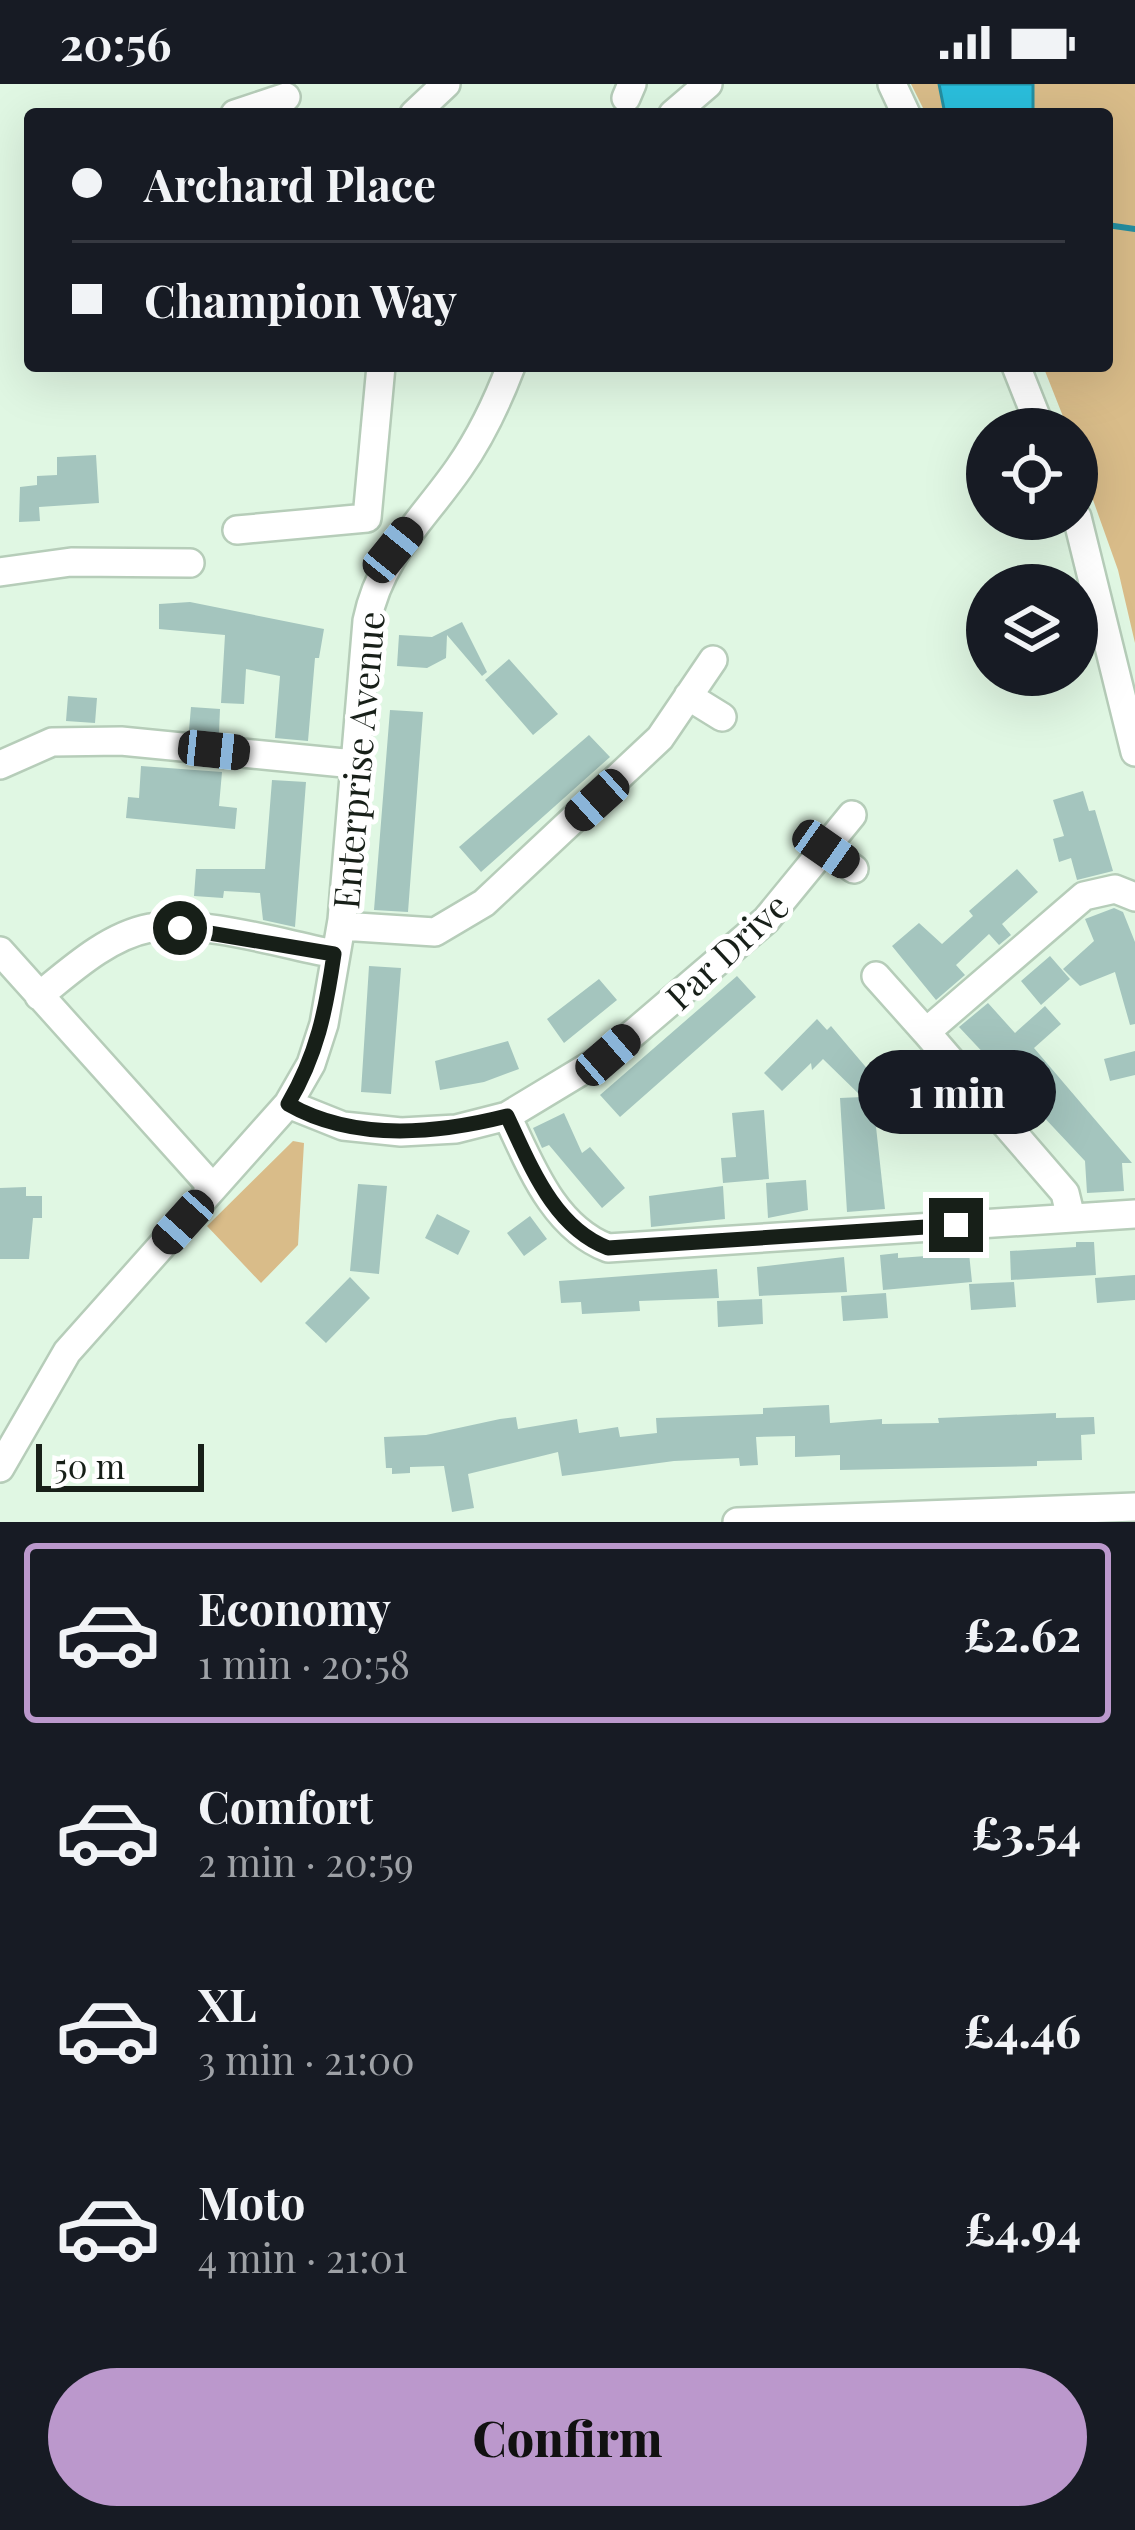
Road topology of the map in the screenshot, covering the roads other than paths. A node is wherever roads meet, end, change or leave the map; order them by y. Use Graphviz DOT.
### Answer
graph roads {
  1 [pos="446,84"];
  2 [pos="708,84"];
  3 [pos="286,97"];
  4 [pos="253,108"];
  5 [pos="420,108"];
  6 [pos="680,108"];
  7 [pos="380,372"];
  8 [pos="510,372"];
  9 [pos="1018,372"];
  10 [pos="1033,408"];
  11 [pos="238,530"];
  12 [pos="1083,540"];
  13 [pos="190,563"];
  14 [pos="0,572"];
  15 [pos="713,660"];
  16 [pos="688,696"];
  17 [pos="722,717"];
  18 [pos="1135,752"];
  19 [pos="355,764"];
  20 [pos="0,765"];
  21 [pos="852,814"];
  22 [pos="826,849"];
  23 [pos="854,868"];
  24 [pos="1135,897"];
  25 [pos="338,940"];
  26 [pos="0,952"];
  27 [pos="876,976"];
  28 [pos="39,996"];
  29 [pos="926,1032"];
  30 [pos="288,1104"];
  31 [pos="507,1116"];
  32 [pos="213,1189"];
  33 [pos="1135,1214"];
  34 [pos="1071,1218"];
  35 [pos="0,1468"];
  36 [pos="1135,1507"];
  37 [pos="737,1522"];
  1 -- 5 [label="street"];
  2 -- 6 [label="street"];
  3 -- 4 [label="street"];
  7 -- 11 [label="street"];
  8 -- 19 [label="street, Enterprise Avenue"];
  9 -- 10 [label="street"];
  12 -- 18 [label="street"];
  13 -- 14 [label="street"];
  15 -- 16 [label="street"];
  16 -- 17 [label="street"];
  16 -- 25 [label="street"];
  19 -- 20 [label="street"];
  19 -- 25 [label="street, Enterprise Avenue"];
  21 -- 22 [label="street, Par Drive"];
  22 -- 23 [label="street"];
  22 -- 31 [label="street, Par Drive"];
  24 -- 29 [label="street"];
  25 -- 28 [label="street"];
  25 -- 30 [label="street, Enterprise Avenue"];
  26 -- 28 [label="street"];
  27 -- 29 [label="street"];
  28 -- 32 [label="street"];
  29 -- 34 [label="street"];
  30 -- 31 [label="street, Par Drive"];
  30 -- 32 [label="street, Enterprise Avenue"];
  31 -- 34 [label="street"];
  32 -- 35 [label="street, Enterprise Avenue"];
  33 -- 34 [label="street"];
  36 -- 37 [label="street"];
}
